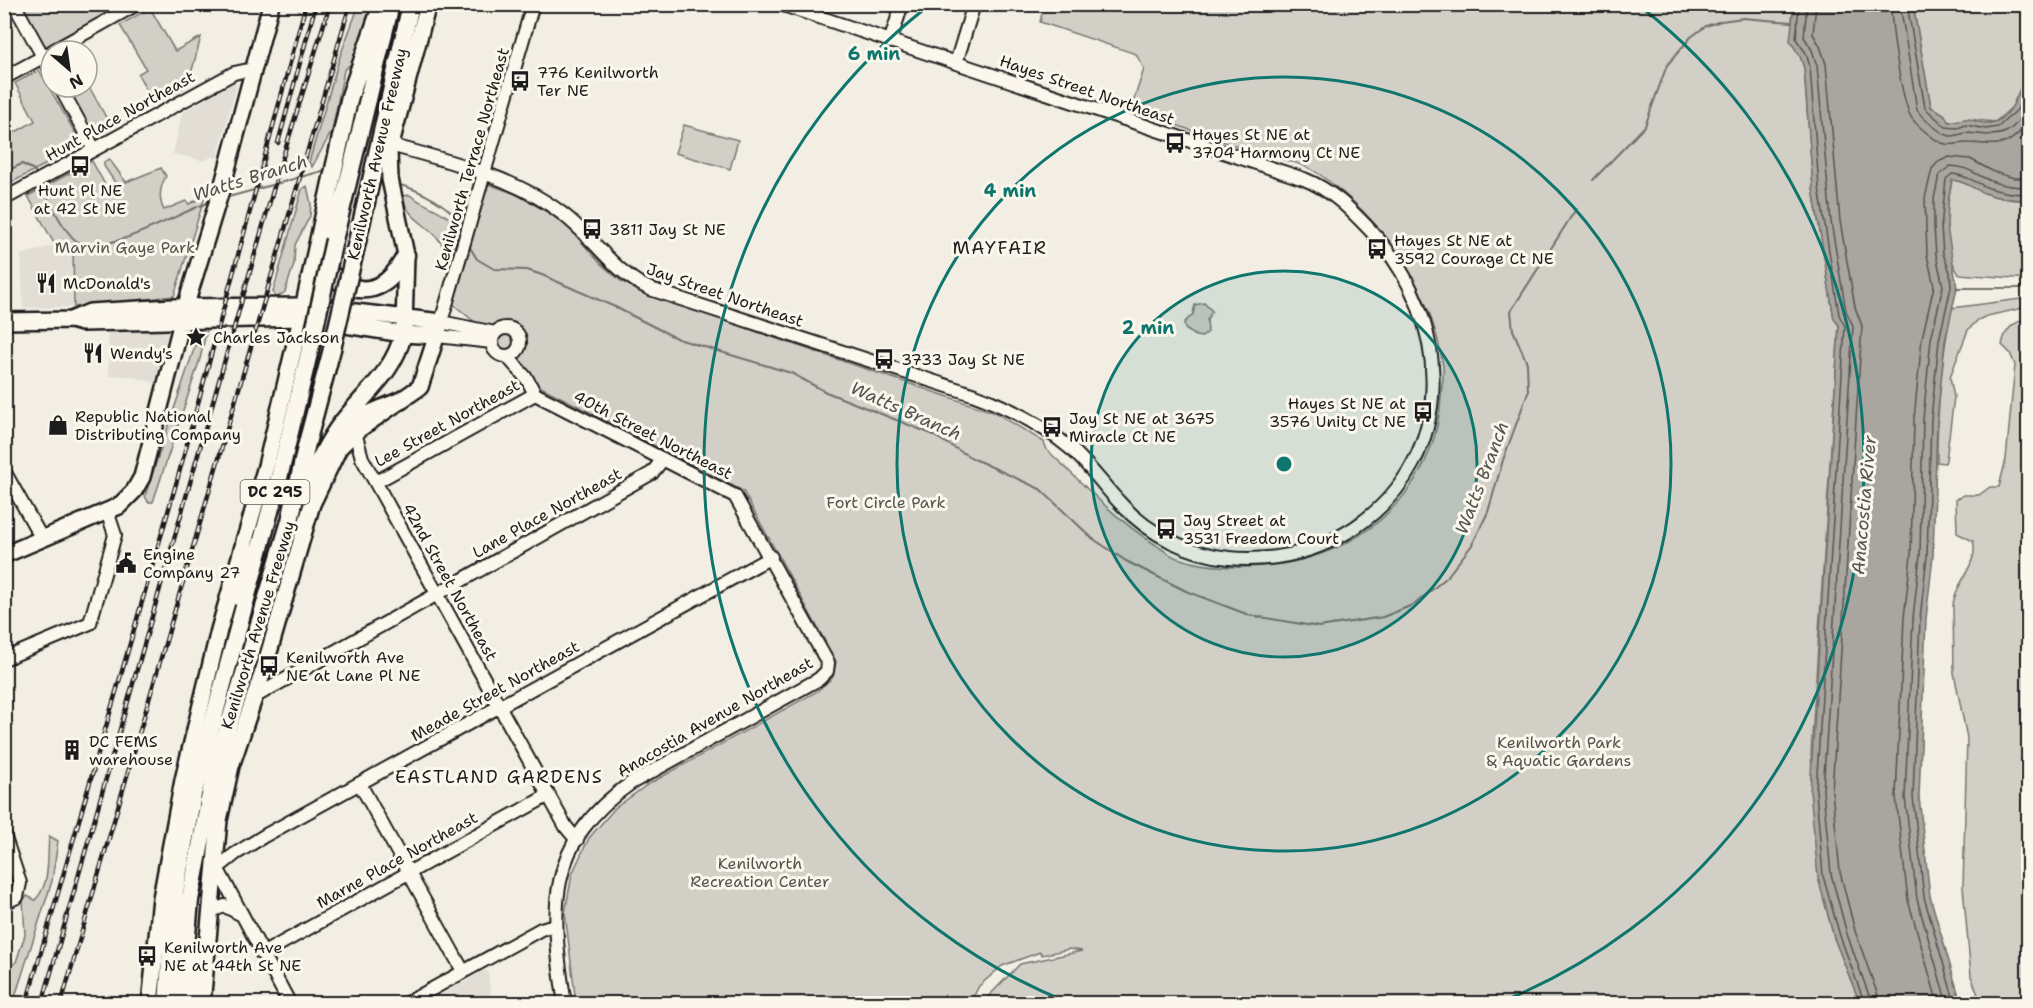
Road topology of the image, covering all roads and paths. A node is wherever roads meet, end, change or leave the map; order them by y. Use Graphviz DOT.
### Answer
graph roads {
  1 [pos="14,4"];
  2 [pos="137,4"];
  3 [pos="271,4"];
  4 [pos="382,4"];
  5 [pos="391,4"];
  6 [pos="411,4"];
  7 [pos="428,4"];
  8 [pos="533,4"];
  9 [pos="780,4"];
  10 [pos="902,4"];
  11 [pos="974,4"];
  12 [pos="817,10"];
  13 [pos="39,39"];
  14 [pos="74,39"];
  15 [pos="890,42"];
  16 [pos="39,59"];
  17 [pos="957,63"];
  18 [pos="254,69"];
  19 [pos="4,78"];
  20 [pos="67,99"];
  21 [pos="390,145"];
  22 [pos="94,149"];
  23 [pos="344,157"];
  24 [pos="382,164"];
  25 [pos="485,175"];
  26 [pos="4,199"];
  27 [pos="327,242"];
  28 [pos="406,255"];
  29 [pos="303,312"];
  30 [pos="184,313"];
  31 [pos="4,321"];
  32 [pos="404,326"];
  33 [pos="439,329"];
  34 [pos="494,337"];
  35 [pos="518,349"];
  36 [pos="507,356"];
  37 [pos="527,380"];
  38 [pos="535,394"];
  39 [pos="402,400"];
  40 [pos="339,427"];
  41 [pos="356,432"];
  42 [pos="1068,446"];
  43 [pos="333,458"];
  44 [pos="362,458"];
  45 [pos="663,459"];
  46 [pos="4,471"];
  47 [pos="376,482"];
  48 [pos="107,512"];
  49 [pos="290,521"];
  50 [pos="42,539"];
  51 [pos="245,539"];
  52 [pos="4,555"];
  53 [pos="771,557"];
  54 [pos="437,593"];
  55 [pos="235,639"];
  56 [pos="825,656"];
  57 [pos="4,659"];
  58 [pos="265,666"];
  59 [pos="284,678"];
  60 [pos="256,696"];
  61 [pos="500,707"];
  62 [pos="360,784"];
  63 [pos="549,795"];
  64 [pos="4,835"];
  65 [pos="577,840"];
  66 [pos="216,863"];
  67 [pos="409,873"];
  68 [pos="195,877"];
  69 [pos="4,903"];
  70 [pos="210,911"];
  71 [pos="240,914"];
  72 [pos="555,925"];
  73 [pos="262,954"];
  74 [pos="463,971"];
  75 [pos="150,1004"];
  76 [pos="167,1004"];
  77 [pos="181,1004"];
  78 [pos="194,1004"];
  79 [pos="202,1004"];
  80 [pos="290,1004"];
  81 [pos="405,1004"];
  82 [pos="565,1004"];
  1 -- 13 [label="street"];
  2 -- 14 [label="street"];
  3 -- 18 [label="main road"];
  4 -- 23 [label="highway"];
  5 -- 23 [label="highway, Kenilworth Avenue Freeway"];
  6 -- 24 [label="highway, Kenilworth Avenue Freeway / DC 295"];
  7 -- 21 [label="main road"];
  8 -- 25 [label="street, Kenilworth Terrace Northeast"];
  9 -- 12 [label="street, Hayes Street Northeast"];
  10 -- 15 [label="street"];
  11 -- 17 [label="street"];
  12 -- 15 [label="street, Hayes Street Northeast"];
  15 -- 17 [label="street, Hayes Street Northeast"];
  16 -- 19 [label="street"];
  17 -- 42 [label="street, Hayes Street Northeast"];
  18 -- 22 [label="street, Hunt Place Northeast"];
  18 -- 30 [label="main road"];
  20 -- 22 [label="street"];
  21 -- 24 [label="main road"];
  21 -- 25 [label="street, Jay Street Northeast"];
  22 -- 26 [label="street, Hunt Place Northeast"];
  23 -- 27 [label="highway, Kenilworth Avenue Freeway / DC 295"];
  24 -- 28 [label="main road"];
  24 -- 49 [label="highway, Kenilworth Avenue Freeway / DC 295, bridge"];
  25 -- 33 [label="street, Kenilworth Terrace Northeast"];
  25 -- 42 [label="street, Jay Street Northeast"];
  27 -- 28 [label="highway"];
  27 -- 29 [label="highway"];
  27 -- 55 [label="highway, Kenilworth Avenue Freeway / DC 295, bridge"];
  28 -- 32 [label="main road"];
  29 -- 30 [label="main road"];
  29 -- 32 [label="main road"];
  29 -- 51 [label="main road"];
  30 -- 31 [label="main road"];
  30 -- 48 [label="main road"];
  32 -- 33 [label="main road"];
  32 -- 40 [label="highway"];
  33 -- 34 [label="street"];
  33 -- 39 [label="main road"];
  34 -- 35 [label="street"];
  34 -- 36 [label="street"];
  35 -- 36 [label="street"];
  35 -- 37 [label="street"];
  36 -- 37 [label="street"];
  37 -- 38 [label="street"];
  38 -- 45 [label="street, 40th Street Northeast"];
  38 -- 47 [label="street, Lee Street Northeast"];
  39 -- 40 [label="highway"];
  39 -- 41 [label="main road"];
  40 -- 49 [label="highway"];
  41 -- 43 [label="main road"];
  41 -- 44 [label="street, 42nd Street Northeast"];
  43 -- 44 [label="street"];
  43 -- 58 [label="main road"];
  44 -- 47 [label="street, 42nd Street Northeast"];
  45 -- 53 [label="street, 40th Street Northeast"];
  45 -- 54 [label="street, Lane Place Northeast"];
  46 -- 50 [label="street"];
  47 -- 54 [label="street, 42nd Street Northeast"];
  48 -- 50 [label="main road"];
  48 -- 57 [label="street"];
  49 -- 68 [label="highway, Kenilworth Avenue Freeway / DC 295"];
  50 -- 52 [label="main road"];
  51 -- 55 [label="highway"];
  51 -- 75 [label="main road"];
  53 -- 56 [label="street, 40th Street Northeast"];
  53 -- 61 [label="street, Meade Street Northeast"];
  54 -- 59 [label="street, Lane Place Northeast"];
  54 -- 61 [label="street, 42nd Street Northeast"];
  55 -- 76 [label="highway, Kenilworth Avenue Freeway / DC 295"];
  56 -- 65 [label="street, Anacostia Avenue Northeast"];
  58 -- 59 [label="street"];
  58 -- 60 [label="main road"];
  59 -- 60 [label="street, Lane Place Northeast"];
  60 -- 66 [label="main road"];
  61 -- 62 [label="street, Meade Street Northeast"];
  61 -- 63 [label="street, 42nd Street Northeast"];
  62 -- 66 [label="street, Meade Street Northeast"];
  62 -- 67 [label="street"];
  63 -- 65 [label="street, 42nd Street Northeast"];
  63 -- 67 [label="street, Marne Place Northeast"];
  64 -- 69 [label="street"];
  65 -- 72 [label="street, Anacostia Avenue Northeast"];
  66 -- 70 [label="main road"];
  66 -- 71 [label="street"];
  67 -- 73 [label="street, Marne Place Northeast"];
  67 -- 74 [label="street"];
  68 -- 77 [label="highway, Kenilworth Avenue Freeway / DC 295"];
  68 -- 78 [label="highway"];
  70 -- 71 [label="street"];
  70 -- 79 [label="main road"];
  71 -- 73 [label="street"];
  72 -- 74 [label="street"];
  72 -- 82 [label="street, Anacostia Avenue Northeast"];
  73 -- 80 [label="street"];
  74 -- 81 [label="street"];
}
